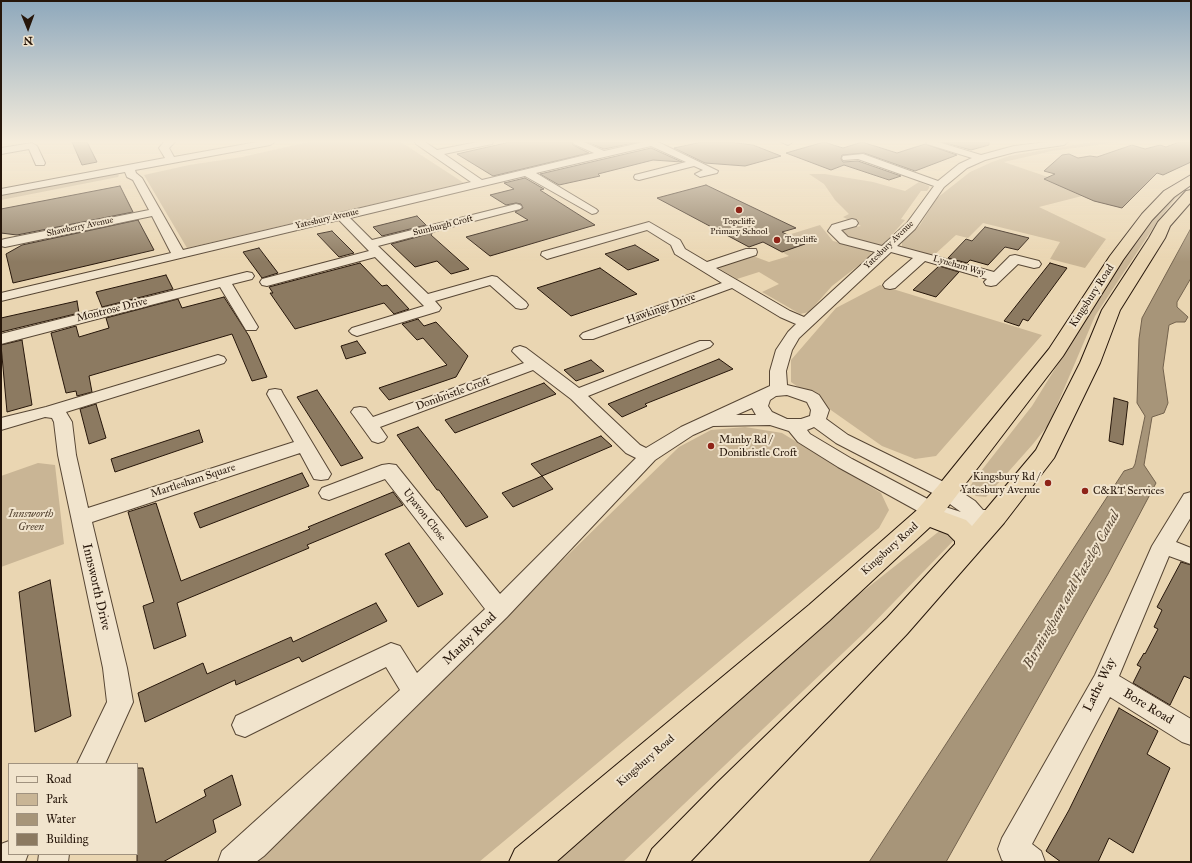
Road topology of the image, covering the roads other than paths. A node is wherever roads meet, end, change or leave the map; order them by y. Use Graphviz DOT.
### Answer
graph roads {
  1 [pos="52,182"];
  2 [pos="139,182"];
  3 [pos="483,182"];
  4 [pos="543,182"];
  5 [pos="932,182"];
  6 [pos="943,182"];
  7 [pos="1186,182"];
  8 [pos="480,183"];
  9 [pos="102,185"];
  10 [pos="940,185"];
  11 [pos="1,192"];
  12 [pos="1191,194"];
  13 [pos="37,197"];
  14 [pos="516,207"];
  15 [pos="155,212"];
  16 [pos="569,212"];
  17 [pos="340,216"];
  18 [pos="852,223"];
  19 [pos="2,244"];
  20 [pos="375,248"];
  21 [pos="886,249"];
  22 [pos="751,252"];
  23 [pos="179,255"];
  24 [pos="547,256"];
  25 [pos="923,256"];
  26 [pos="689,257"];
  27 [pos="671,263"];
  28 [pos="1034,264"];
  29 [pos="705,267"];
  30 [pos="247,276"];
  31 [pos="223,281"];
  32 [pos="267,282"];
  33 [pos="734,283"];
  34 [pos="890,285"];
  35 [pos="1,297"];
  36 [pos="427,299"];
  37 [pos="521,305"];
  38 [pos="806,322"];
  39 [pos="251,327"];
  40 [pos="357,331"];
  41 [pos="588,336"];
  42 [pos="1,339"];
  43 [pos="705,344"];
  44 [pos="520,351"];
  45 [pos="218,360"];
  46 [pos="536,364"];
  47 [pos="779,390"];
  48 [pos="275,394"];
  49 [pos="576,395"];
  50 [pos="762,397"];
  51 [pos="51,412"];
  52 [pos="771,420"];
  53 [pos="816,420"];
  54 [pos="709,421"];
  55 [pos="1,424"];
  56 [pos="369,424"];
  57 [pos="794,426"];
  58 [pos="305,445"];
  59 [pos="648,456"];
  60 [pos="321,474"];
  61 [pos="329,493"];
  62 [pos="1191,499"];
  63 [pos="935,506"];
  64 [pos="81,518"];
  65 [pos="982,528"];
  66 [pos="1163,546"];
  67 [pos="1191,556"];
  68 [pos="499,610"];
  69 [pos="1104,681"];
  70 [pos="415,692"];
  71 [pos="245,725"];
  72 [pos="1191,733"];
  73 [pos="91,763"];
  74 [pos="11,855"];
  75 [pos="1016,858"];
  76 [pos="1,860"];
  77 [pos="233,862"];
  78 [pos="528,862"];
  79 [pos="665,862"];
  1 -- 11 [label="street"];
  2 -- 15 [label="street"];
  3 -- 8 [label="street, Yatesbury Avenue"];
  4 -- 16 [label="street"];
  5 -- 10 [label="street"];
  6 -- 10 [label="street, Yatesbury Avenue"];
  7 -- 63 [label="highway, Kingsbury Road"];
  8 -- 17 [label="street, Yatesbury Avenue"];
  9 -- 13 [label="street"];
  10 -- 21 [label="street, Yatesbury Avenue"];
  12 -- 65 [label="highway"];
  14 -- 20 [label="street, Sumburgh Croft"];
  15 -- 19 [label="street, Shawberry Avenue"];
  15 -- 23 [label="street"];
  17 -- 20 [label="street"];
  17 -- 23 [label="street, Yatesbury Avenue"];
  18 -- 21 [label="street, Lyneham Way"];
  20 -- 32 [label="street, Sumburgh Croft"];
  20 -- 36 [label="street"];
  21 -- 25 [label="street, Lyneham Way"];
  21 -- 38 [label="street, Yatesbury Avenue"];
  22 -- 29 [label="street"];
  23 -- 35 [label="street, Yatesbury Avenue"];
  24 -- 26 [label="street"];
  25 -- 28 [label="street, Lyneham Way"];
  25 -- 34 [label="street, Lyneham Way"];
  26 -- 27 [label="street"];
  26 -- 29 [label="street"];
  29 -- 33 [label="street"];
  30 -- 31 [label="street, Montrose Drive"];
  31 -- 39 [label="street"];
  31 -- 42 [label="street, Montrose Drive"];
  33 -- 38 [label="street"];
  33 -- 41 [label="street, Hawkinge Drive"];
  36 -- 37 [label="street"];
  36 -- 40 [label="street"];
  38 -- 47 [label="street, Yatesbury Avenue"];
  43 -- 49 [label="street"];
  44 -- 46 [label="street"];
  45 -- 51 [label="street"];
  46 -- 49 [label="street"];
  46 -- 56 [label="street, Donibristle Croft"];
  47 -- 50 [label="street, Manby Road"];
  47 -- 53 [label="street"];
  48 -- 58 [label="street"];
  49 -- 59 [label="street"];
  50 -- 52 [label="street"];
  50 -- 54 [label="street, Manby Road"];
  51 -- 55 [label="street"];
  51 -- 64 [label="street, Innsworth Drive"];
  52 -- 54 [label="street, Manby Road"];
  52 -- 57 [label="street, Manby Road"];
  53 -- 57 [label="street"];
  53 -- 63 [label="street"];
  54 -- 59 [label="street, Manby Road"];
  57 -- 63 [label="street"];
  58 -- 60 [label="street"];
  58 -- 64 [label="street, Martlesham Square"];
  59 -- 68 [label="street, Manby Road"];
  61 -- 68 [label="street, Upavon Close"];
  62 -- 66 [label="street, Lathe Way"];
  63 -- 65 [label="street"];
  63 -- 65 [label="highway"];
  63 -- 78 [label="highway, Kingsbury Road"];
  64 -- 73 [label="street, Innsworth Drive"];
  65 -- 79 [label="highway"];
  66 -- 67 [label="street"];
  66 -- 69 [label="street, Lathe Way"];
  68 -- 70 [label="street, Manby Road"];
  69 -- 72 [label="street, Bore Road"];
  69 -- 75 [label="street, Lathe Way"];
  70 -- 71 [label="street"];
  70 -- 77 [label="street, Manby Road"];
  74 -- 76 [label="street"];
}
